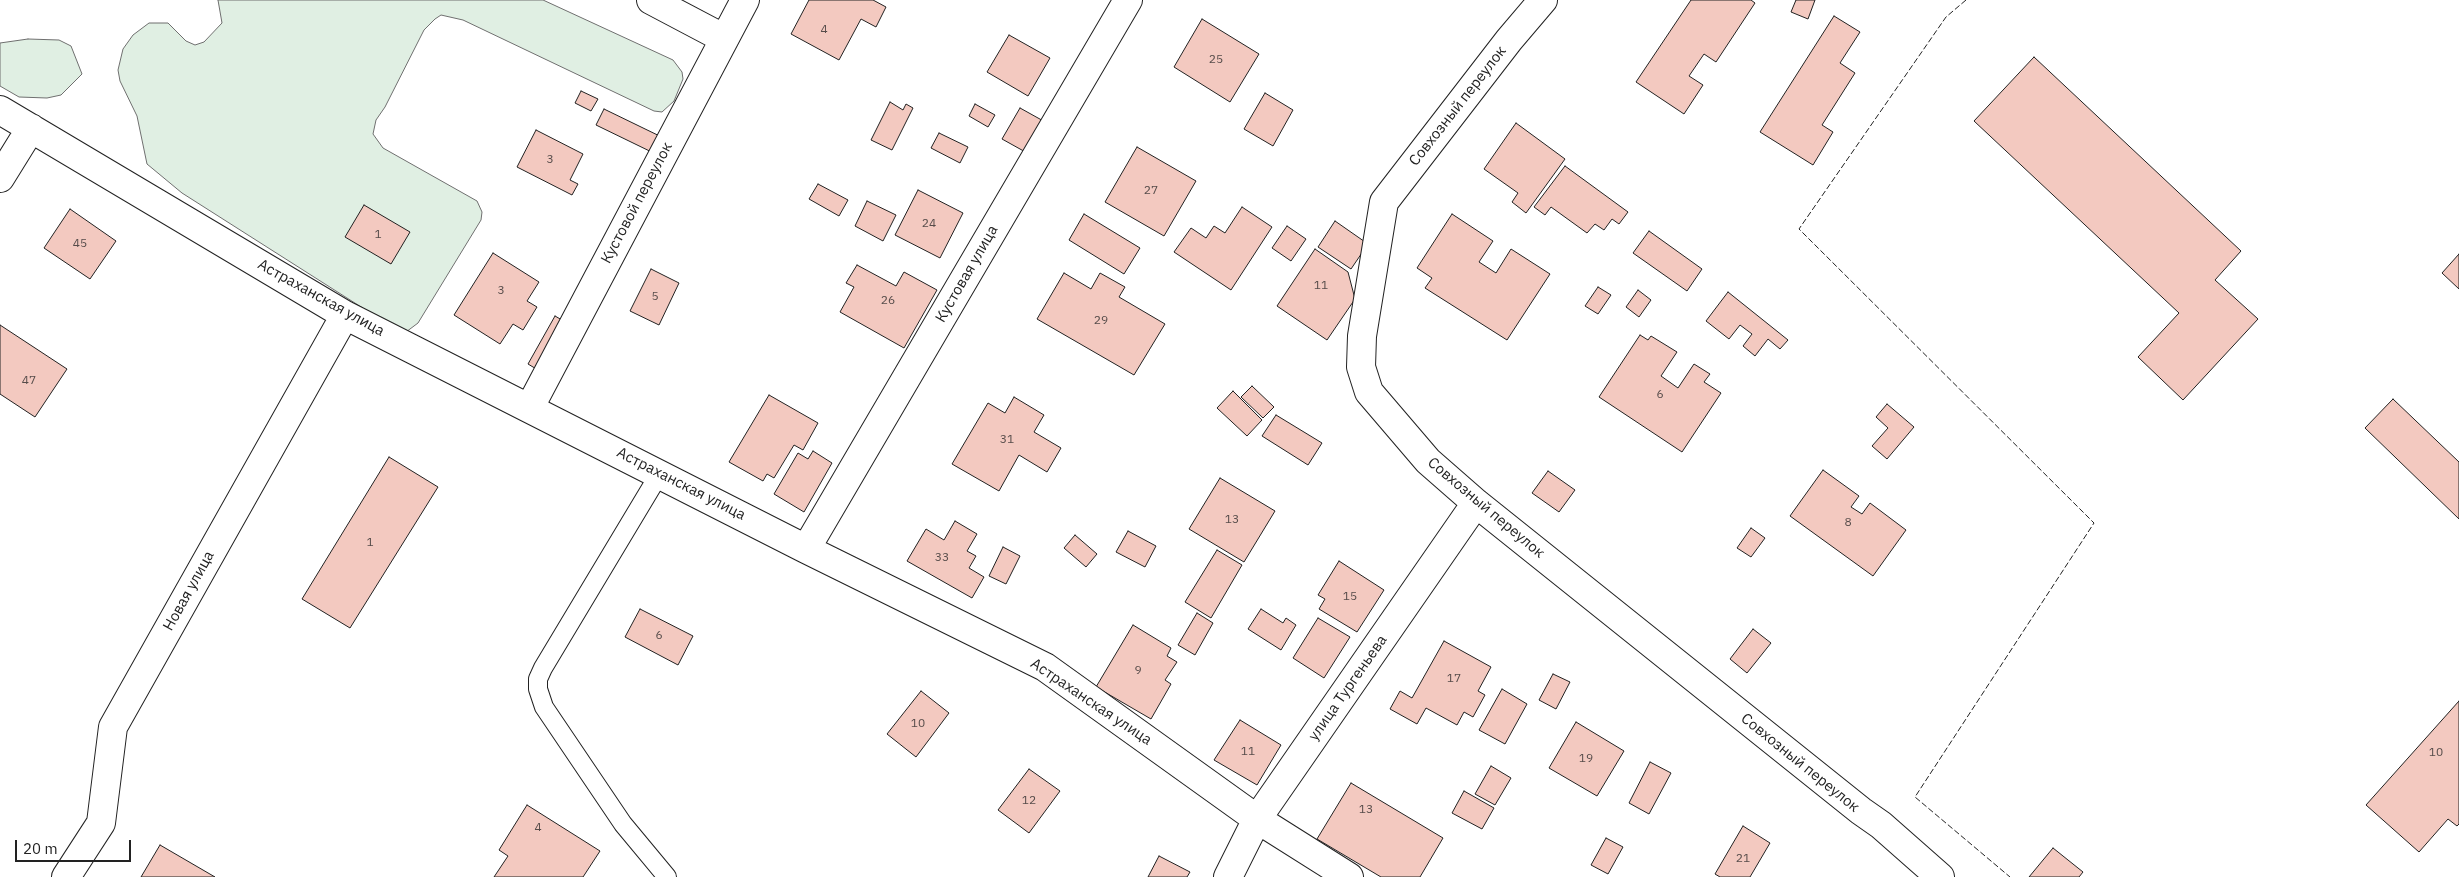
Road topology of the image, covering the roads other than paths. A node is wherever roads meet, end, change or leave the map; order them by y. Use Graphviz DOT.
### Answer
graph roads {
  1 [pos="651,0"];
  2 [pos="745,0"];
  3 [pos="1128,0"];
  4 [pos="1543,0"];
  5 [pos="723,38"];
  6 [pos="0,110"];
  7 [pos="31,128"];
  8 [pos="0,178"];
  9 [pos="346,315"];
  10 [pos="530,407"];
  11 [pos="660,473"];
  12 [pos="1476,503"];
  13 [pos="806,549"];
  14 [pos="1257,819"];
  15 [pos="66,877"];
  16 [pos="667,877"];
  17 [pos="1228,877"];
  18 [pos="1349,877"];
  19 [pos="1940,877"];
  1 -- 5 [label="street"];
  2 -- 5 [label="street, Кустовой переулок"];
  3 -- 13 [label="street, Кустовая улица"];
  4 -- 12 [label="street, Совхозный переулок"];
  5 -- 10 [label="street, Кустовой переулок"];
  6 -- 7 [label="street, Астраханская улица"];
  7 -- 8 [label="street"];
  7 -- 9 [label="street, Астраханская улица"];
  9 -- 10 [label="street, Астраханская улица"];
  9 -- 15 [label="street, Новая улица"];
  10 -- 11 [label="street, Астраханская улица"];
  11 -- 13 [label="street, Астраханская улица"];
  11 -- 16 [label="lane"];
  12 -- 14 [label="street, улица Тургеньева"];
  12 -- 19 [label="street, Совхозный переулок"];
  13 -- 14 [label="street, Астраханская улица"];
  14 -- 17 [label="street, улица Тургеньева"];
  14 -- 18 [label="street, Астраханская улица"];
}
